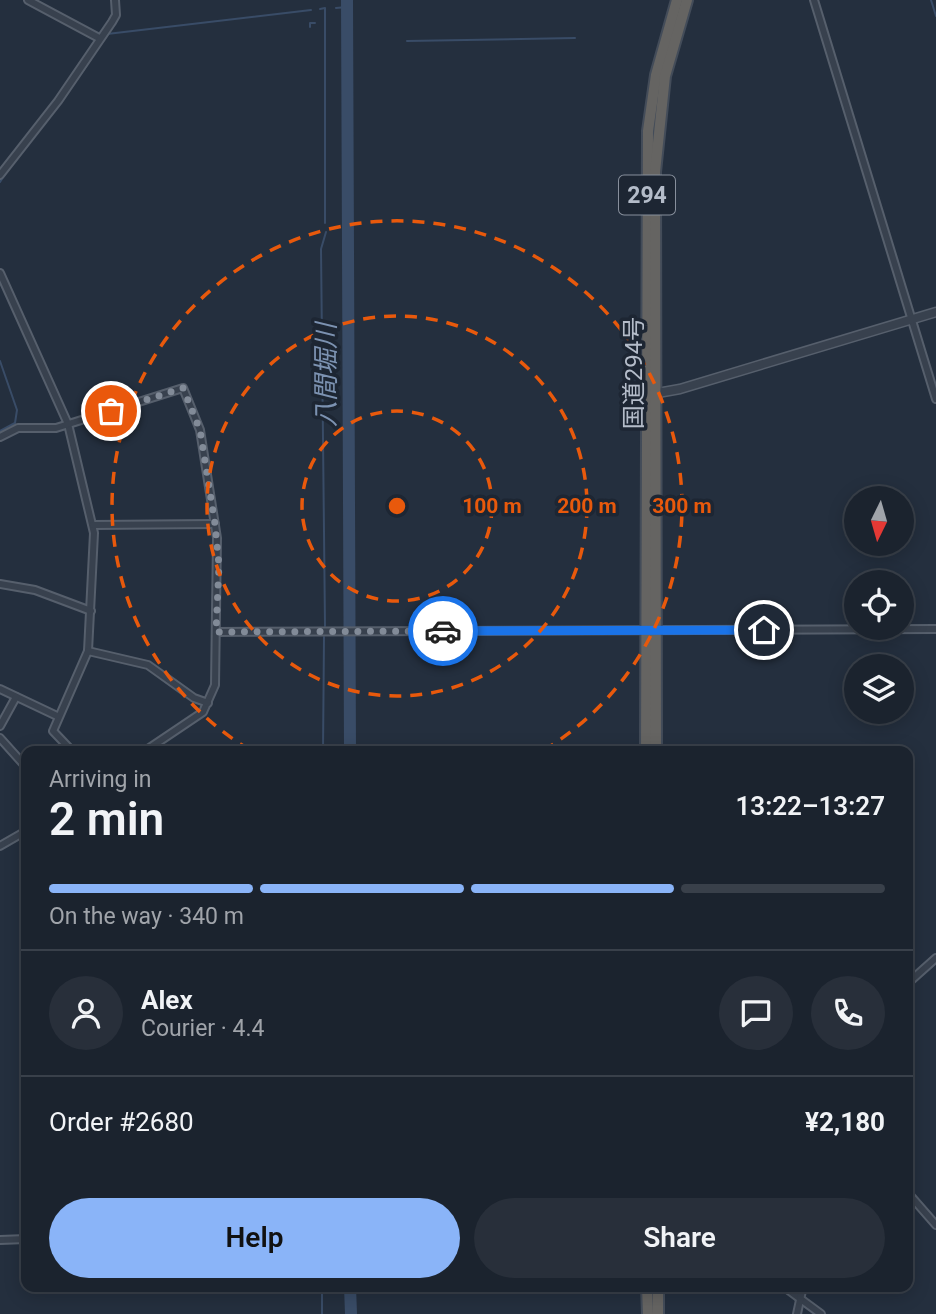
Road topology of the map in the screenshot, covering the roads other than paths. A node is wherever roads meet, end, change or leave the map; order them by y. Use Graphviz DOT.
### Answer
graph roads {
  1 [pos="28,0"];
  2 [pos="115,0"];
  3 [pos="677,0"];
  4 [pos="687,0"];
  5 [pos="814,0"];
  6 [pos="99,38"];
  7 [pos="0,175"];
  8 [pos="0,273"];
  9 [pos="936,312"];
  10 [pos="911,319"];
  11 [pos="650,394"];
  12 [pos="936,399"];
  13 [pos="68,424"];
  14 [pos="0,437"];
  15 [pos="215,524"];
  16 [pos="93,525"];
  17 [pos="0,584"];
  18 [pos="91,611"];
  19 [pos="936,629"];
  20 [pos="651,631"];
  21 [pos="216,632"];
  22 [pos="88,650"];
  23 [pos="0,690"];
  24 [pos="16,698"];
  25 [pos="208,702"];
  26 [pos="57,716"];
  27 [pos="0,726"];
  28 [pos="0,738"];
  29 [pos="67,746"];
  30 [pos="153,746"];
  31 [pos="646,746"];
  32 [pos="656,746"];
  33 [pos="21,761"];
  34 [pos="21,834"];
  35 [pos="0,846"];
  36 [pos="936,958"];
  37 [pos="913,979"];
  38 [pos="913,1199"];
  39 [pos="936,1225"];
  40 [pos="21,1239"];
  41 [pos="0,1240"];
  42 [pos="647,1292"];
  43 [pos="658,1292"];
  44 [pos="791,1292"];
  45 [pos="801,1292"];
  46 [pos="799,1298"];
  47 [pos="648,1314"];
  48 [pos="658,1314"];
  49 [pos="797,1314"];
  50 [pos="821,1314"];
  1 -- 6 [label="street"];
  2 -- 6 [label="street"];
  3 -- 11 [label="highway, 国道294号 / 294"];
  4 -- 11 [label="highway, 国道294号 / 294"];
  5 -- 10 [label="street"];
  6 -- 7 [label="street"];
  8 -- 13 [label="street"];
  9 -- 10 [label="street"];
  10 -- 11 [label="street"];
  10 -- 12 [label="street"];
  11 -- 20 [label="highway, 国道294号 / 294"];
  13 -- 14 [label="street"];
  13 -- 15 [label="street"];
  13 -- 16 [label="street"];
  15 -- 16 [label="street"];
  15 -- 21 [label="street"];
  16 -- 18 [label="street"];
  17 -- 18 [label="street"];
  18 -- 22 [label="street"];
  19 -- 20 [label="street"];
  20 -- 21 [label="street"];
  20 -- 31 [label="highway, 国道294号 / 294"];
  20 -- 32 [label="highway, 国道294号 / 294"];
  21 -- 25 [label="street"];
  22 -- 25 [label="street"];
  22 -- 26 [label="street"];
  23 -- 24 [label="street"];
  24 -- 26 [label="street"];
  24 -- 27 [label="street"];
  25 -- 30 [label="street"];
  26 -- 29 [label="street"];
  28 -- 33 [label="street"];
  34 -- 35 [label="street"];
  36 -- 37 [label="street"];
  38 -- 39 [label="street"];
  40 -- 41 [label="street"];
  42 -- 47 [label="highway"];
  43 -- 48 [label="highway"];
  44 -- 46 [label="street"];
  45 -- 46 [label="street"];
  46 -- 49 [label="street"];
  46 -- 50 [label="street"];
}
